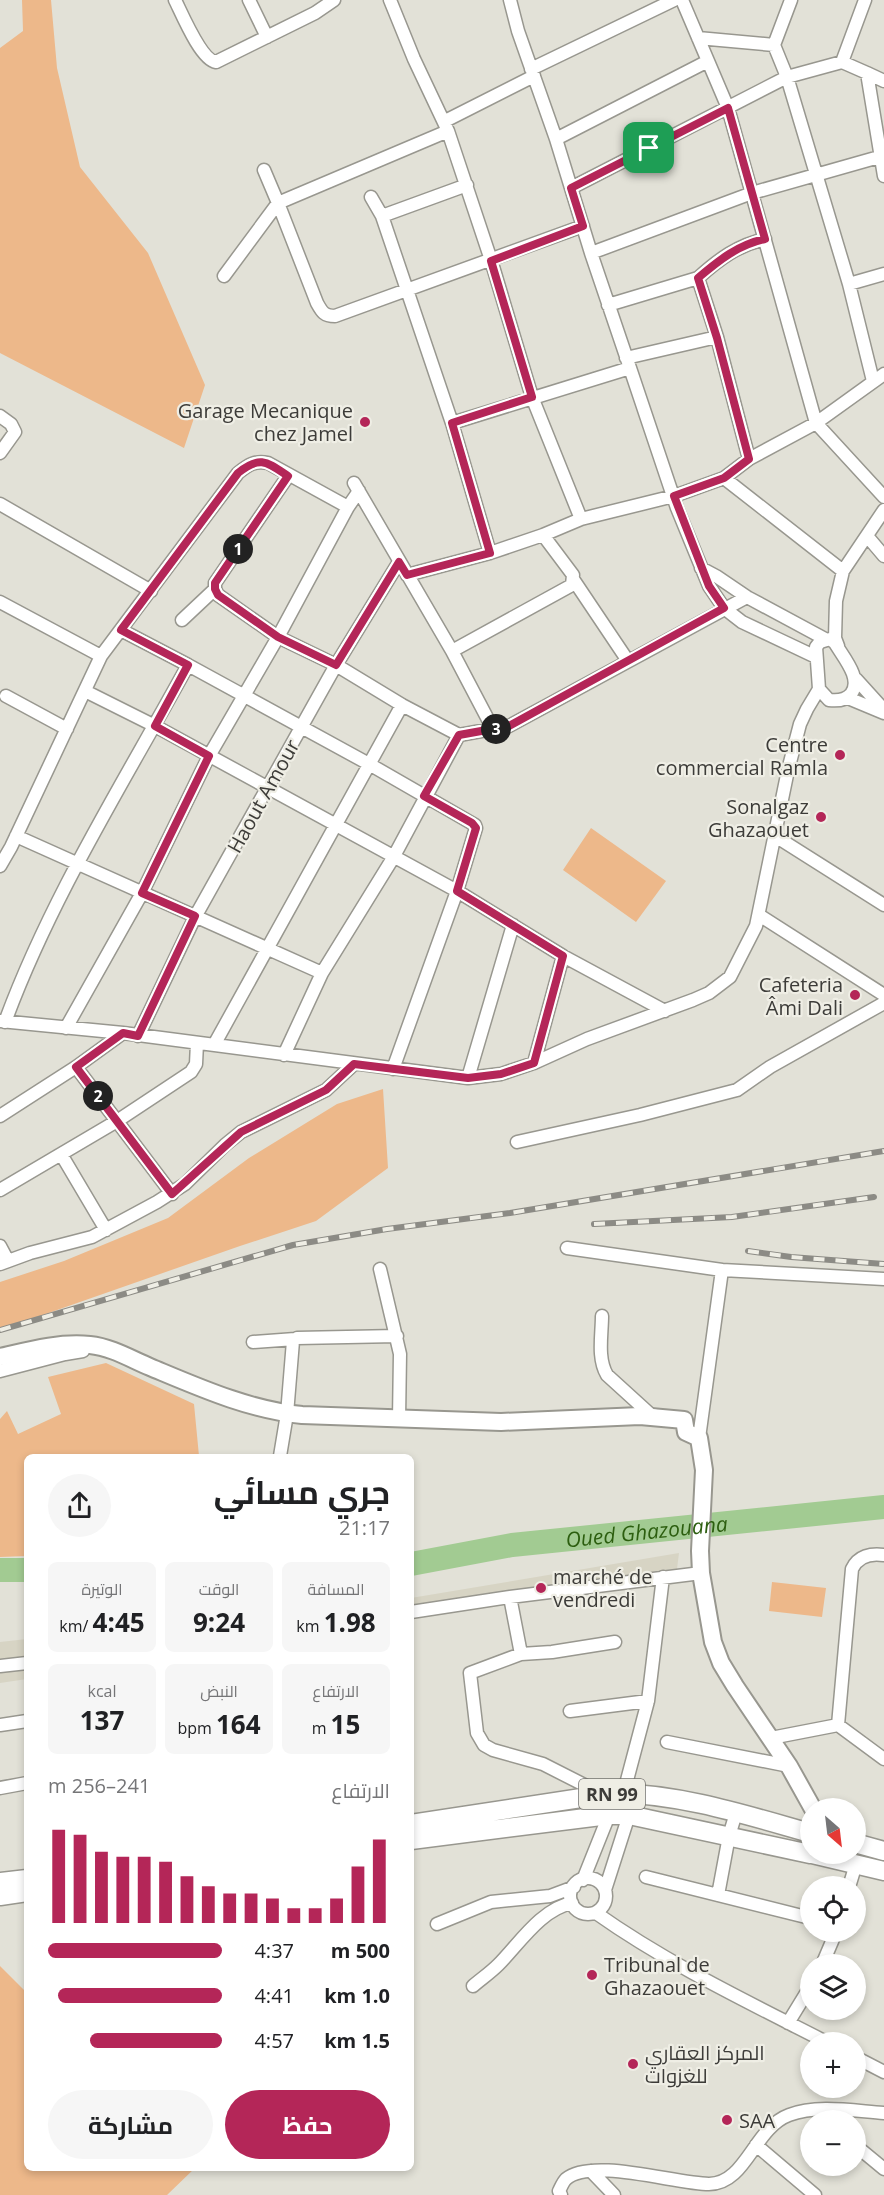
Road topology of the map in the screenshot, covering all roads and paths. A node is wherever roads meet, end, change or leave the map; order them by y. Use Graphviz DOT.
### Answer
graph roads {
  1 [pos="175,0"];
  2 [pos="249,0"];
  3 [pos="390,0"];
  4 [pos="510,0"];
  5 [pos="674,0"];
  6 [pos="682,0"];
  7 [pos="791,0"];
  8 [pos="865,0"];
  9 [pos="329,2"];
  10 [pos="267,37"];
  11 [pos="698,38"];
  12 [pos="774,45"];
  13 [pos="708,61"];
  14 [pos="842,62"];
  15 [pos="533,72"];
  16 [pos="867,73"];
  17 [pos="787,78"];
  18 [pos="884,81"];
  19 [pos="728,108"];
  20 [pos="446,126"];
  21 [pos="556,139"];
  22 [pos="879,157"];
  23 [pos="264,170"];
  24 [pos="816,174"];
  25 [pos="884,176"];
  26 [pos="467,185"];
  27 [pos="571,188"];
  28 [pos="753,193"];
  29 [pos="372,197"];
  30 [pos="278,203"];
  31 [pos="382,216"];
  32 [pos="583,226"];
  33 [pos="765,239"];
  34 [pos="591,253"];
  35 [pos="491,261"];
  36 [pos="884,274"];
  37 [pos="224,276"];
  38 [pos="698,278"];
  39 [pos="849,284"];
  40 [pos="407,290"];
  41 [pos="608,305"];
  42 [pos="717,338"];
  43 [pos="628,363"];
  44 [pos="879,378"];
  45 [pos="532,397"];
  46 [pos="0,416"];
  47 [pos="452,423"];
  48 [pos="816,423"];
  49 [pos="0,453"];
  50 [pos="749,459"];
  51 [pos="288,476"];
  52 [pos="724,478"];
  53 [pos="674,496"];
  54 [pos="884,497"];
  55 [pos="0,504"];
  56 [pos="348,507"];
  57 [pos="884,510"];
  58 [pos="581,519"];
  59 [pos="543,535"];
  60 [pos="867,536"];
  61 [pos="490,553"];
  62 [pos="884,556"];
  63 [pos="399,562"];
  64 [pos="701,568"];
  65 [pos="843,571"];
  66 [pos="407,575"];
  67 [pos="573,579"];
  68 [pos="215,589"];
  69 [pos="151,591"];
  70 [pos="747,597"];
  71 [pos="0,602"];
  72 [pos="724,608"];
  73 [pos="182,620"];
  74 [pos="121,630"];
  75 [pos="278,637"];
  76 [pos="833,641"];
  77 [pos="452,651"];
  78 [pos="101,656"];
  79 [pos="816,657"];
  80 [pos="628,661"];
  81 [pos="188,665"];
  82 [pos="336,665"];
  83 [pos="856,679"];
  84 [pos="819,689"];
  85 [pos="85,691"];
  86 [pos="6,696"];
  87 [pos="244,696"];
  88 [pos="848,698"];
  89 [pos="402,705"];
  90 [pos="884,712"];
  91 [pos="155,726"];
  92 [pos="300,728"];
  93 [pos="67,729"];
  94 [pos="493,729"];
  95 [pos="459,735"];
  96 [pos="209,756"];
  97 [pos="369,764"];
  98 [pos="267,788"];
  99 [pos="424,796"];
  100 [pos="335,825"];
  101 [pos="775,836"];
  102 [pos="0,838"];
  103 [pos="14,842"];
  104 [pos="393,858"];
  105 [pos="79,864"];
  106 [pos="0,866"];
  107 [pos="457,891"];
  108 [pos="142,893"];
  109 [pos="884,905"];
  110 [pos="759,915"];
  111 [pos="195,916"];
  112 [pos="513,925"];
  113 [pos="267,949"];
  114 [pos="563,956"];
  115 [pos="322,973"];
  116 [pos="884,994"];
  117 [pos="884,1003"];
  118 [pos="665,1011"];
  119 [pos="2,1021"];
  120 [pos="66,1028"];
  121 [pos="123,1033"];
  122 [pos="138,1036"];
  123 [pos="197,1043"];
  124 [pos="214,1045"];
  125 [pos="284,1055"];
  126 [pos="534,1063"];
  127 [pos="354,1064"];
  128 [pos="76,1067"];
  129 [pos="393,1069"];
  130 [pos="468,1078"];
  131 [pos="0,1116"];
  132 [pos="117,1121"];
  133 [pos="517,1142"];
  134 [pos="61,1154"];
  135 [pos="0,1190"];
  136 [pos="172,1194"];
  137 [pos="106,1230"];
  138 [pos="0,1246"];
  139 [pos="567,1248"];
  140 [pos="4,1262"];
  141 [pos="380,1269"];
  142 [pos="722,1270"];
  143 [pos="884,1278"];
  144 [pos="602,1316"];
  145 [pos="397,1336"];
  146 [pos="295,1339"];
  147 [pos="253,1342"];
  148 [pos="116,1352"];
  149 [pos="0,1357"];
  150 [pos="0,1371"];
  151 [pos="286,1414"];
  152 [pos="399,1419"];
  153 [pos="684,1420"];
  154 [pos="699,1438"];
  155 [pos="280,1454"];
  156 [pos="884,1555"];
  157 [pos="701,1573"];
  158 [pos="663,1577"];
  159 [pos="510,1598"];
  160 [pos="414,1612"];
  161 [pos="615,1642"];
  162 [pos="521,1654"];
  163 [pos="24,1663"];
  164 [pos="0,1666"];
  165 [pos="648,1701"];
  166 [pos="570,1711"];
  167 [pos="24,1721"];
  168 [pos="0,1725"];
  169 [pos="838,1725"];
  170 [pos="771,1738"];
  171 [pos="667,1742"];
  172 [pos="884,1759"];
  173 [pos="789,1766"];
  174 [pos="24,1784"];
  175 [pos="0,1788"];
  176 [pos="619,1792"];
  177 [pos="807,1798"];
  178 [pos="736,1813"];
  179 [pos="609,1815"];
  180 [pos="629,1815"];
  181 [pos="494,1821"];
  182 [pos="414,1824"];
  183 [pos="800,1830"];
  184 [pos="729,1836"];
  185 [pos="414,1839"];
  186 [pos="866,1847"];
  187 [pos="800,1851"];
  188 [pos="884,1851"];
  189 [pos="856,1864"];
  190 [pos="884,1871"];
  191 [pos="852,1876"];
  192 [pos="646,1877"];
  193 [pos="24,1879"];
  194 [pos="0,1882"];
  195 [pos="578,1883"];
  196 [pos="605,1890"];
  197 [pos="24,1892"];
  198 [pos="718,1895"];
  199 [pos="0,1896"];
  200 [pos="572,1903"];
  201 [pos="596,1912"];
  202 [pos="800,1916"];
  203 [pos="437,1924"];
  204 [pos="472,1986"];
  205 [pos="800,2003"];
  206 [pos="788,2023"];
  207 [pos="806,2032"];
  208 [pos="866,2063"];
  209 [pos="884,2072"];
  210 [pos="866,2111"];
  211 [pos="800,2112"];
  212 [pos="884,2112"];
  213 [pos="756,2145"];
  214 [pos="866,2154"];
  215 [pos="884,2169"];
  216 [pos="591,2171"];
  217 [pos="561,2195"];
  218 [pos="614,2195"];
  219 [pos="815,2195"];
  1 -- 10 [label="street"];
  2 -- 10 [label="street"];
  3 -- 20 [label="street"];
  4 -- 15 [label="street"];
  5 -- 15 [label="street"];
  6 -- 11 [label="street"];
  7 -- 12 [label="street"];
  8 -- 14 [label="street"];
  9 -- 10 [label="street"];
  11 -- 12 [label="street"];
  11 -- 13 [label="street"];
  12 -- 17 [label="street"];
  13 -- 19 [label="street"];
  13 -- 21 [label="street"];
  14 -- 16 [label="street"];
  14 -- 17 [label="street"];
  15 -- 20 [label="street"];
  15 -- 21 [label="street"];
  16 -- 18 [label="street"];
  16 -- 22 [label="street"];
  17 -- 19 [label="street"];
  17 -- 24 [label="street"];
  19 -- 27 [label="street"];
  19 -- 28 [label="street"];
  20 -- 26 [label="street"];
  20 -- 30 [label="street"];
  21 -- 27 [label="street"];
  22 -- 24 [label="street"];
  22 -- 25 [label="street"];
  23 -- 30 [label="street"];
  24 -- 28 [label="street"];
  24 -- 39 [label="street"];
  26 -- 31 [label="street"];
  26 -- 35 [label="street"];
  27 -- 32 [label="street"];
  28 -- 33 [label="street"];
  28 -- 34 [label="street"];
  29 -- 31 [label="street"];
  30 -- 37 [label="street"];
  30 -- 40 [label="street"];
  31 -- 40 [label="street"];
  32 -- 34 [label="street"];
  32 -- 35 [label="street"];
  33 -- 38 [label="street"];
  33 -- 48 [label="street"];
  34 -- 41 [label="street"];
  35 -- 40 [label="street"];
  35 -- 45 [label="street"];
  36 -- 39 [label="street"];
  38 -- 41 [label="street"];
  38 -- 42 [label="street"];
  39 -- 44 [label="street"];
  40 -- 47 [label="street"];
  41 -- 43 [label="street"];
  42 -- 43 [label="street"];
  42 -- 50 [label="street"];
  43 -- 45 [label="street"];
  43 -- 53 [label="street"];
  44 -- 48 [label="street"];
  45 -- 47 [label="street"];
  45 -- 58 [label="street"];
  46 -- 49 [label="street"];
  47 -- 61 [label="street"];
  48 -- 50 [label="street"];
  48 -- 54 [label="street"];
  50 -- 52 [label="street"];
  51 -- 56 [label="street"];
  51 -- 68 [label="street"];
  51 -- 69 [label="street"];
  52 -- 53 [label="street"];
  52 -- 65 [label="street"];
  53 -- 58 [label="street"];
  53 -- 64 [label="street"];
  55 -- 69 [label="street"];
  56 -- 63 [label="street"];
  56 -- 75 [label="street"];
  57 -- 60 [label="street"];
  58 -- 59 [label="street"];
  59 -- 61 [label="street"];
  59 -- 67 [label="street"];
  60 -- 62 [label="street"];
  60 -- 65 [label="street"];
  61 -- 66 [label="street"];
  63 -- 66 [label="street"];
  63 -- 82 [label="street, Haout Amour"];
  64 -- 70 [label="street"];
  64 -- 72 [label="street"];
  65 -- 76 [label="street"];
  66 -- 77 [label="street"];
  67 -- 77 [label="street"];
  67 -- 80 [label="street"];
  68 -- 73 [label="street"];
  68 -- 75 [label="street"];
  69 -- 74 [label="street"];
  70 -- 72 [label="street"];
  70 -- 76 [label="street"];
  71 -- 78 [label="street"];
  72 -- 79 [label="street"];
  72 -- 80 [label="street"];
  74 -- 78 [label="street"];
  74 -- 81 [label="street"];
  75 -- 82 [label="street"];
  75 -- 87 [label="street"];
  76 -- 79 [label="street"];
  76 -- 83 [label="street"];
  77 -- 94 [label="street"];
  78 -- 85 [label="street"];
  79 -- 84 [label="street"];
  80 -- 94 [label="street"];
  81 -- 87 [label="street"];
  81 -- 91 [label="street"];
  82 -- 89 [label="street"];
  82 -- 92 [label="street, Haout Amour"];
  83 -- 88 [label="street"];
  83 -- 90 [label="street"];
  84 -- 88 [label="street"];
  84 -- 101 [label="street"];
  85 -- 91 [label="street"];
  85 -- 93 [label="street"];
  86 -- 93 [label="street"];
  87 -- 92 [label="street"];
  87 -- 96 [label="street"];
  88 -- 90 [label="street"];
  89 -- 95 [label="street"];
  89 -- 97 [label="street"];
  91 -- 96 [label="street"];
  91 -- 105 [label="street"];
  92 -- 97 [label="street"];
  92 -- 98 [label="street, Haout Amour"];
  93 -- 103 [label="street"];
  94 -- 95 [label="street"];
  95 -- 99 [label="street"];
  96 -- 98 [label="street"];
  96 -- 108 [label="street"];
  97 -- 99 [label="street"];
  97 -- 100 [label="street"];
  98 -- 100 [label="street"];
  98 -- 111 [label="street, Haout Amour"];
  99 -- 104 [label="street"];
  99 -- 107 [label="street"];
  100 -- 104 [label="street"];
  100 -- 113 [label="street"];
  101 -- 109 [label="street"];
  101 -- 110 [label="street"];
  102 -- 103 [label="street"];
  103 -- 105 [label="street"];
  103 -- 106 [label="street"];
  104 -- 107 [label="street"];
  104 -- 115 [label="street"];
  105 -- 108 [label="street"];
  105 -- 119 [label="street"];
  107 -- 112 [label="street"];
  107 -- 129 [label="street"];
  108 -- 111 [label="street"];
  108 -- 120 [label="street"];
  110 -- 116 [label="street"];
  110 -- 118 [label="street"];
  111 -- 113 [label="street"];
  111 -- 122 [label="street, Haout Amour"];
  112 -- 114 [label="street"];
  112 -- 130 [label="street"];
  113 -- 115 [label="street"];
  113 -- 124 [label="street"];
  114 -- 118 [label="street"];
  114 -- 126 [label="street"];
  115 -- 125 [label="street"];
  117 -- 133 [label="street"];
  118 -- 126 [label="street"];
  119 -- 120 [label="street"];
  120 -- 121 [label="street"];
  121 -- 122 [label="street"];
  121 -- 128 [label="street"];
  122 -- 123 [label="street"];
  123 -- 124 [label="street"];
  123 -- 132 [label="street"];
  124 -- 125 [label="street"];
  125 -- 127 [label="street"];
  126 -- 130 [label="street"];
  127 -- 129 [label="street"];
  127 -- 136 [label="street"];
  128 -- 131 [label="street"];
  128 -- 132 [label="street"];
  129 -- 130 [label="street"];
  132 -- 134 [label="street"];
  132 -- 136 [label="street"];
  134 -- 135 [label="street"];
  134 -- 137 [label="street"];
  136 -- 137 [label="street"];
  137 -- 140 [label="street"];
  138 -- 140 [label="street"];
  139 -- 142 [label="street"];
  141 -- 145 [label="street"];
  142 -- 143 [label="street"];
  142 -- 154 [label="street"];
  144 -- 153 [label="street"];
  145 -- 146 [label="street"];
  145 -- 152 [label="street"];
  146 -- 147 [label="street"];
  146 -- 151 [label="street"];
  148 -- 149 [label="main road"];
  148 -- 150 [label="street"];
  148 -- 151 [label="main road"];
  151 -- 152 [label="main road"];
  151 -- 155 [label="street"];
  152 -- 153 [label="main road"];
  153 -- 154 [label="main road"];
  154 -- 157 [label="main road"];
  156 -- 169 [label="street"];
  157 -- 158 [label="street"];
  157 -- 170 [label="main road"];
  158 -- 159 [label="street"];
  158 -- 165 [label="street"];
  159 -- 160 [label="street"];
  159 -- 162 [label="street"];
  161 -- 162 [label="street"];
  162 -- 176 [label="street"];
  163 -- 164 [label="street"];
  165 -- 166 [label="street"];
  165 -- 176 [label="street"];
  167 -- 168 [label="street"];
  169 -- 170 [label="street"];
  169 -- 172 [label="street"];
  170 -- 173 [label="main road"];
  171 -- 173 [label="street"];
  173 -- 177 [label="main road"];
  174 -- 175 [label="street"];
  176 -- 178 [label="main road, RN 99"];
  176 -- 179 [label="street"];
  176 -- 180 [label="street"];
  176 -- 181 [label="main road, RN 99"];
  178 -- 183 [label="main road, RN 99"];
  178 -- 184 [label="street"];
  179 -- 180 [label="main road, RN 99"];
  179 -- 181 [label="main road, RN 99"];
  179 -- 195 [label="street"];
  180 -- 184 [label="main road, RN 99"];
  180 -- 196 [label="street"];
  181 -- 182 [label="main road, RN 99"];
  181 -- 185 [label="main road, RN 99"];
  184 -- 187 [label="main road, RN 99"];
  184 -- 198 [label="street"];
  186 -- 188 [label="main road"];
  189 -- 190 [label="main road, RN 99"];
  189 -- 191 [label="street"];
  192 -- 198 [label="street"];
  193 -- 194 [label="main road"];
  195 -- 196 [label="street"];
  195 -- 200 [label="street"];
  195 -- 203 [label="street"];
  196 -- 201 [label="street"];
  197 -- 199 [label="main road"];
  198 -- 202 [label="street"];
  200 -- 201 [label="street"];
  200 -- 204 [label="street"];
  201 -- 206 [label="street"];
  205 -- 206 [label="street"];
  206 -- 207 [label="street"];
  208 -- 209 [label="street"];
  210 -- 212 [label="street"];
  211 -- 213 [label="street"];
  213 -- 216 [label="street"];
  213 -- 219 [label="street"];
  214 -- 215 [label="street"];
  216 -- 217 [label="street"];
  216 -- 218 [label="street"];
}
